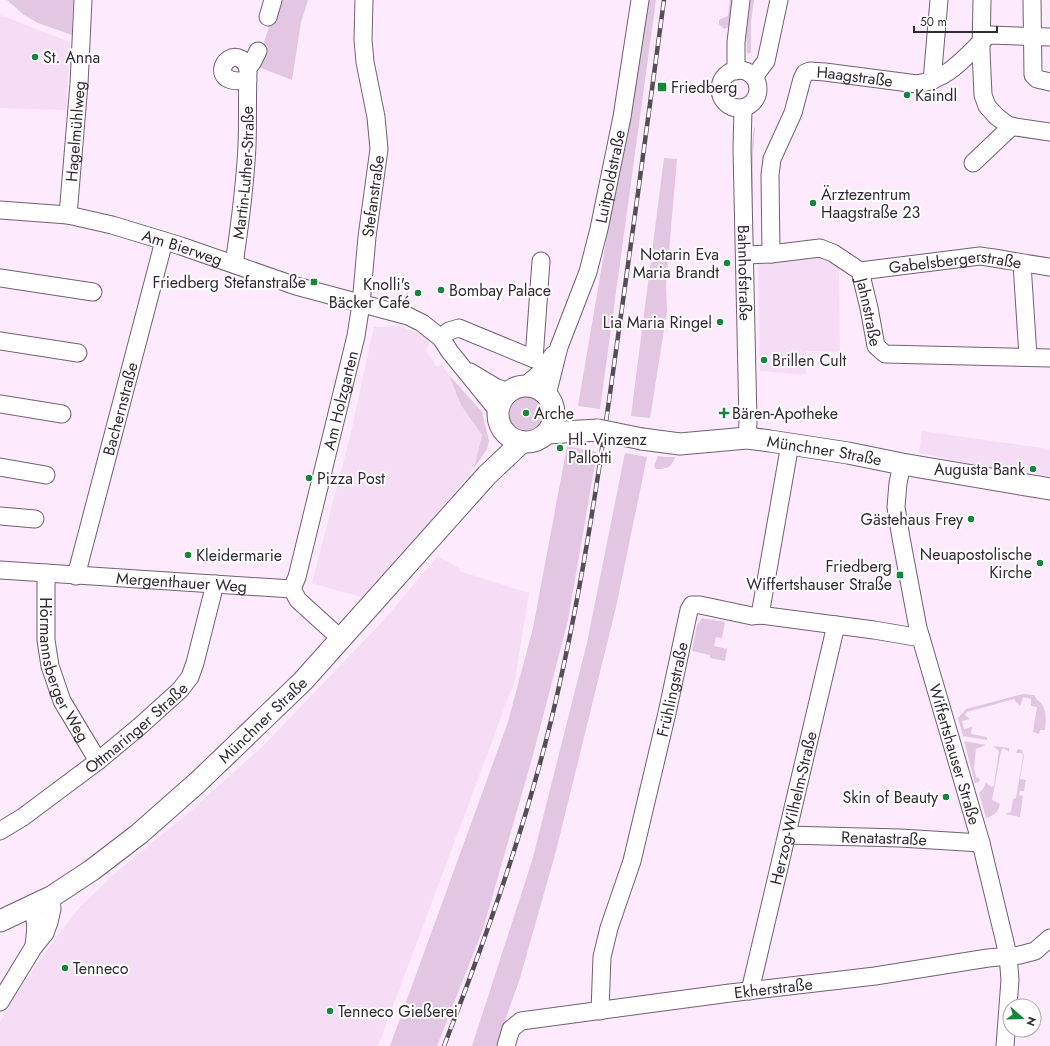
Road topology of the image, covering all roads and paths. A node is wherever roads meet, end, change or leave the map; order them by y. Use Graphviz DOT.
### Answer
graph roads {
  1 [pos="83,0"];
  2 [pos="273,0"];
  3 [pos="364,0"];
  4 [pos="640,0"];
  5 [pos="741,0"];
  6 [pos="779,0"];
  7 [pos="939,0"];
  8 [pos="982,0"];
  9 [pos="1032,0"];
  10 [pos="268,17"];
  11 [pos="1033,35"];
  12 [pos="1050,37"];
  13 [pos="982,40"];
  14 [pos="258,51"];
  15 [pos="736,71"];
  16 [pos="754,77"];
  17 [pos="932,81"];
  18 [pos="1050,82"];
  19 [pos="743,108"];
  20 [pos="1012,126"];
  21 [pos="1050,132"];
  22 [pos="973,163"];
  23 [pos="0,210"];
  24 [pos="68,215"];
  25 [pos="164,241"];
  26 [pos="771,254"];
  27 [pos="745,255"];
  28 [pos="541,261"];
  29 [pos="234,264"];
  30 [pos="1022,264"];
  31 [pos="1050,267"];
  32 [pos="860,271"];
  33 [pos="0,278"];
  34 [pos="93,292"];
  35 [pos="361,304"];
  36 [pos="441,338"];
  37 [pos="0,341"];
  38 [pos="559,347"];
  39 [pos="78,353"];
  40 [pos="1028,356"];
  41 [pos="1050,358"];
  42 [pos="463,368"];
  43 [pos="517,389"];
  44 [pos="551,402"];
  45 [pos="0,404"];
  46 [pos="498,411"];
  47 [pos="62,414"];
  48 [pos="585,428"];
  49 [pos="504,432"];
  50 [pos="547,433"];
  51 [pos="747,438"];
  52 [pos="522,442"];
  53 [pos="790,444"];
  54 [pos="902,464"];
  55 [pos="0,467"];
  56 [pos="487,475"];
  57 [pos="46,476"];
  58 [pos="1050,489"];
  59 [pos="0,516"];
  60 [pos="35,519"];
  61 [pos="0,570"];
  62 [pos="46,573"];
  63 [pos="76,576"];
  64 [pos="215,584"];
  65 [pos="292,589"];
  66 [pos="760,615"];
  67 [pos="836,625"];
  68 [pos="921,638"];
  69 [pos="341,639"];
  70 [pos="98,761"];
  71 [pos="0,830"];
  72 [pos="787,835"];
  73 [pos="981,843"];
  74 [pos="51,897"];
  75 [pos="32,906"];
  76 [pos="0,921"];
  77 [pos="1050,938"];
  78 [pos="34,948"];
  79 [pos="1008,955"];
  80 [pos="750,991"];
  81 [pos="0,1002"];
  82 [pos="600,1011"];
  83 [pos="506,1046"];
  84 [pos="1005,1046"];
  1 -- 24 [label="street, Hagelmühlweg"];
  2 -- 10 [label="street"];
  3 -- 35 [label="street, Stefanstraße"];
  4 -- 38 [label="street, Luitpoldstraße"];
  5 -- 15 [label="street"];
  6 -- 16 [label="street"];
  7 -- 17 [label="street"];
  8 -- 13 [label="street"];
  9 -- 11 [label="street"];
  11 -- 12 [label="street, Haagstraße"];
  11 -- 13 [label="street, Haagstraße"];
  11 -- 18 [label="street"];
  13 -- 17 [label="street, Haagstraße"];
  13 -- 20 [label="street"];
  14 -- 29 [label="street, Martin-Luther-Straße"];
  15 -- 16 [label="street"];
  15 -- 19 [label="street"];
  16 -- 19 [label="street"];
  17 -- 26 [label="street, Haagstraße"];
  19 -- 27 [label="street, Bahnhofstraße"];
  20 -- 21 [label="street"];
  20 -- 22 [label="street"];
  23 -- 24 [label="street, Am Bierweg"];
  24 -- 25 [label="street, Am Bierweg"];
  25 -- 29 [label="street, Am Bierweg"];
  25 -- 63 [label="street, Bachernstraße"];
  26 -- 27 [label="street, Jahnstraße"];
  26 -- 32 [label="street, Jahnstraße"];
  27 -- 51 [label="street, Bahnhofstraße"];
  28 -- 36 [label="street"];
  29 -- 35 [label="street, Am Bierweg"];
  30 -- 31 [label="street, Gabelsbergerstraße"];
  30 -- 32 [label="street, Gabelsbergerstraße"];
  30 -- 40 [label="street"];
  32 -- 40 [label="street, Jahnstraße"];
  33 -- 34 [label="street"];
  35 -- 36 [label="street"];
  35 -- 65 [label="street, Am Holzgarten"];
  36 -- 42 [label="street"];
  37 -- 39 [label="street"];
  38 -- 43 [label="street, Luitpoldstraße"];
  38 -- 44 [label="street, Luitpoldstraße"];
  40 -- 41 [label="street, Jahnstraße"];
  42 -- 43 [label="street"];
  42 -- 46 [label="street"];
  43 -- 44 [label="main road"];
  43 -- 46 [label="main road"];
  44 -- 48 [label="main road, Münchner Straße"];
  44 -- 50 [label="main road"];
  45 -- 47 [label="street"];
  46 -- 49 [label="main road"];
  48 -- 50 [label="main road, Münchner Straße"];
  48 -- 51 [label="main road, Münchner Straße, bridge"];
  49 -- 52 [label="main road"];
  49 -- 56 [label="main road, Münchner Straße"];
  50 -- 52 [label="main road"];
  51 -- 53 [label="main road, Münchner Straße"];
  52 -- 56 [label="main road, Münchner Straße"];
  53 -- 54 [label="main road, Münchner Straße"];
  53 -- 66 [label="street"];
  54 -- 58 [label="main road, Münchner Straße"];
  54 -- 68 [label="street, Wiffertshauser Straße"];
  55 -- 57 [label="street"];
  56 -- 69 [label="main road, Münchner Straße"];
  59 -- 60 [label="street"];
  61 -- 62 [label="street, Mergenthauer Weg"];
  62 -- 63 [label="street, Mergenthauer Weg"];
  62 -- 70 [label="street, Hörmannsberger Weg"];
  63 -- 64 [label="street, Mergenthauer Weg"];
  64 -- 65 [label="street, Mergenthauer Weg"];
  64 -- 70 [label="street, Ottmaringer Straße"];
  65 -- 69 [label="street"];
  66 -- 67 [label="street"];
  66 -- 82 [label="street, Frühlingstraße"];
  67 -- 68 [label="street"];
  67 -- 72 [label="street, Herzog-Wilhelm-Straße"];
  68 -- 73 [label="street, Wiffertshauser Straße"];
  69 -- 74 [label="main road, Münchner Straße"];
  70 -- 71 [label="street, Ottmaringer Straße"];
  72 -- 73 [label="street, Renatastraße"];
  72 -- 80 [label="street, Herzog-Wilhelm-Straße"];
  73 -- 79 [label="street, Wiffertshauser Straße"];
  74 -- 75 [label="main road, Münchner Straße"];
  74 -- 78 [label="street"];
  75 -- 76 [label="main road, Münchner Straße"];
  75 -- 78 [label="street"];
  77 -- 79 [label="street, Ekherstraße"];
  78 -- 81 [label="street"];
  79 -- 80 [label="street, Ekherstraße"];
  79 -- 84 [label="street, Wiffertshauser Straße"];
  80 -- 82 [label="street, Ekherstraße"];
  82 -- 83 [label="street, Ekherstraße"];
}
